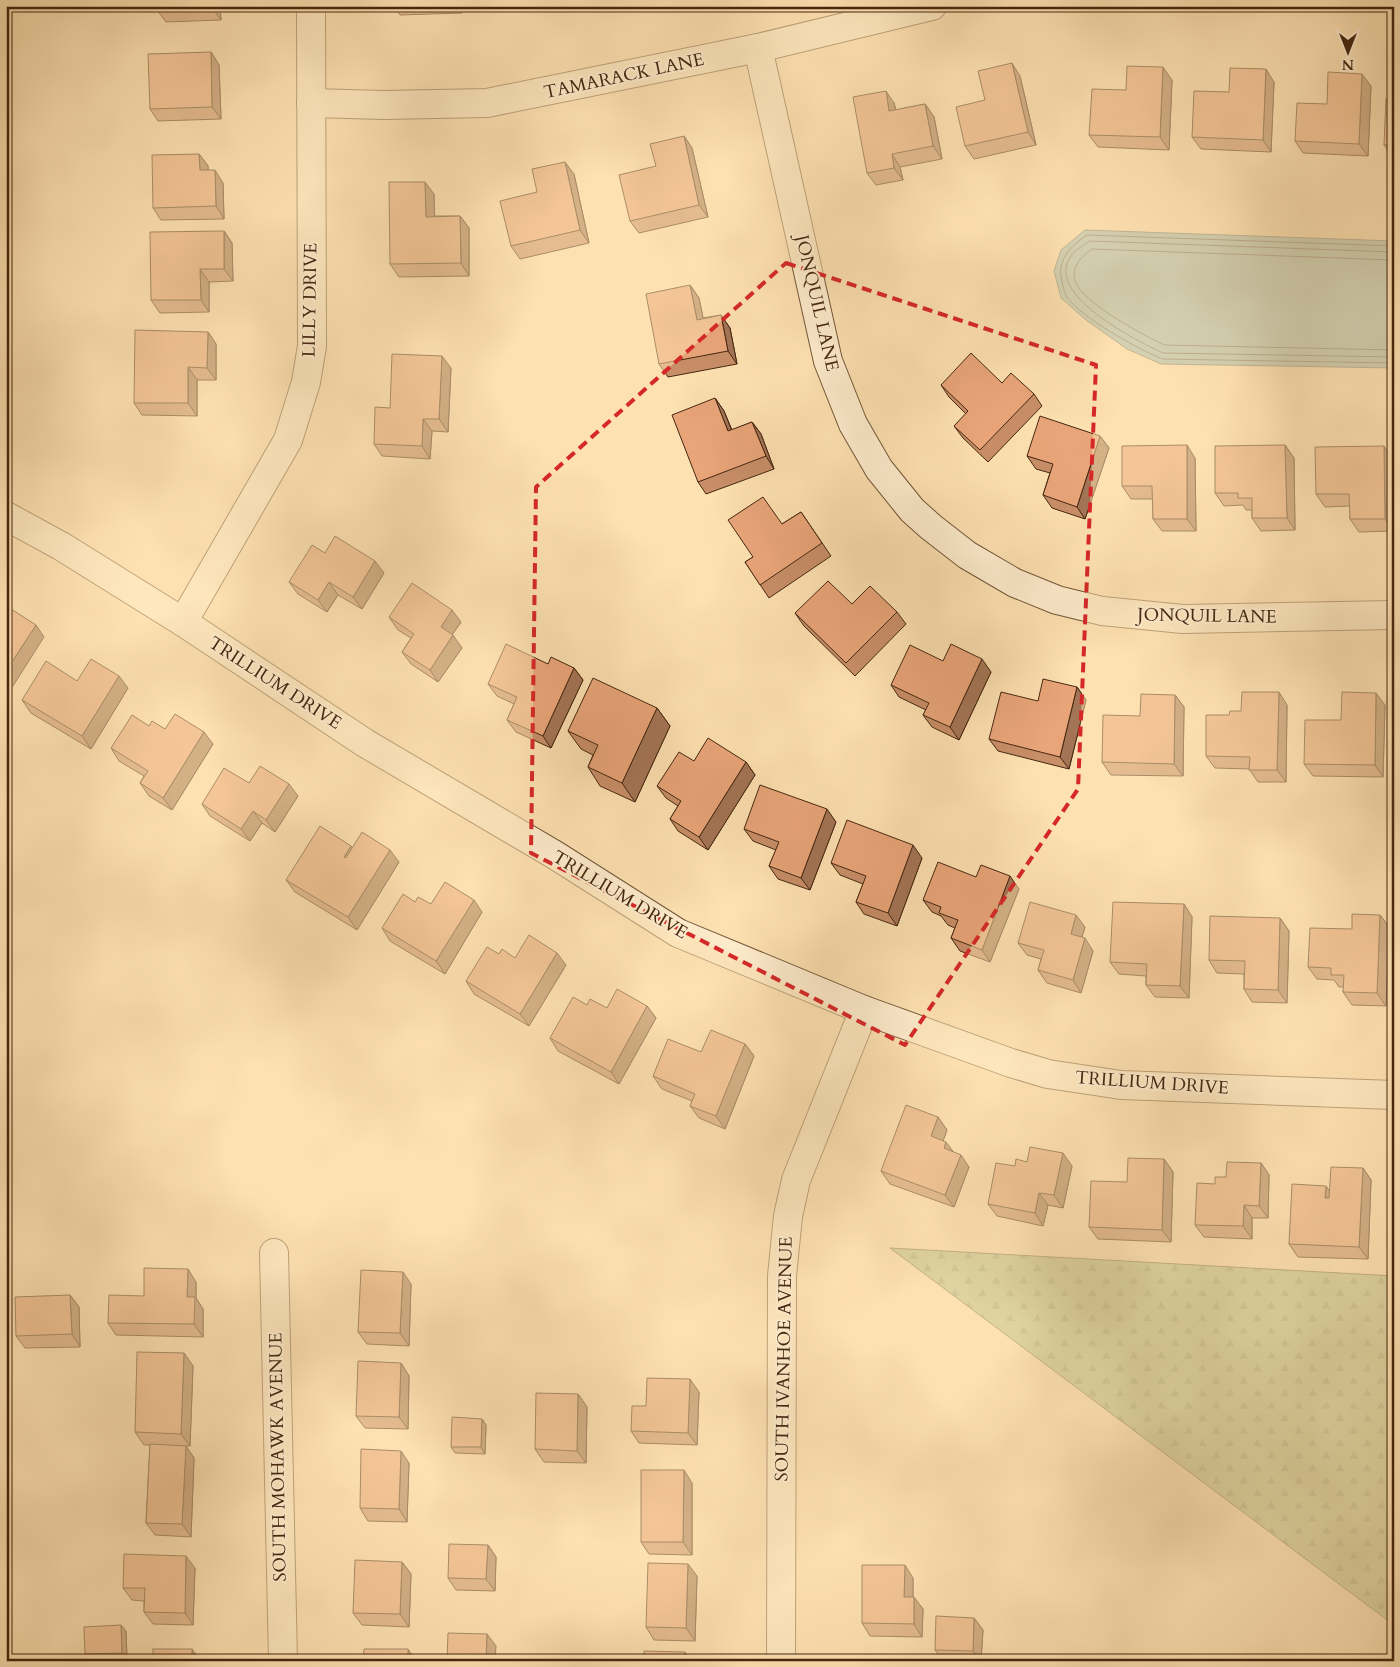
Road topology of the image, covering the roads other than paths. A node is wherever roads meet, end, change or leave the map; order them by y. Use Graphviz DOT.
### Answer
graph roads {
  1 [pos="311,6"];
  2 [pos="932,6"];
  3 [pos="758,48"];
  4 [pos="311,103"];
  5 [pos="6,516"];
  6 [pos="1394,615"];
  7 [pos="183,622"];
  8 [pos="864,1010"];
  9 [pos="1394,1095"];
  10 [pos="274,1253"];
  11 [pos="282,1661"];
  12 [pos="780,1661"];
  1 -- 4 [label="street, LILLY DRIVE"];
  2 -- 3 [label="street, TAMARACK LANE"];
  3 -- 4 [label="street, TAMARACK LANE"];
  3 -- 6 [label="street, JONQUIL LANE"];
  4 -- 7 [label="street, LILLY DRIVE"];
  5 -- 7 [label="street, TRILLIUM DRIVE"];
  7 -- 8 [label="street, TRILLIUM DRIVE"];
  8 -- 9 [label="street, TRILLIUM DRIVE"];
  8 -- 12 [label="street, SOUTH IVANHOE AVENUE"];
  10 -- 11 [label="street, SOUTH MOHAWK AVENUE"];
}
